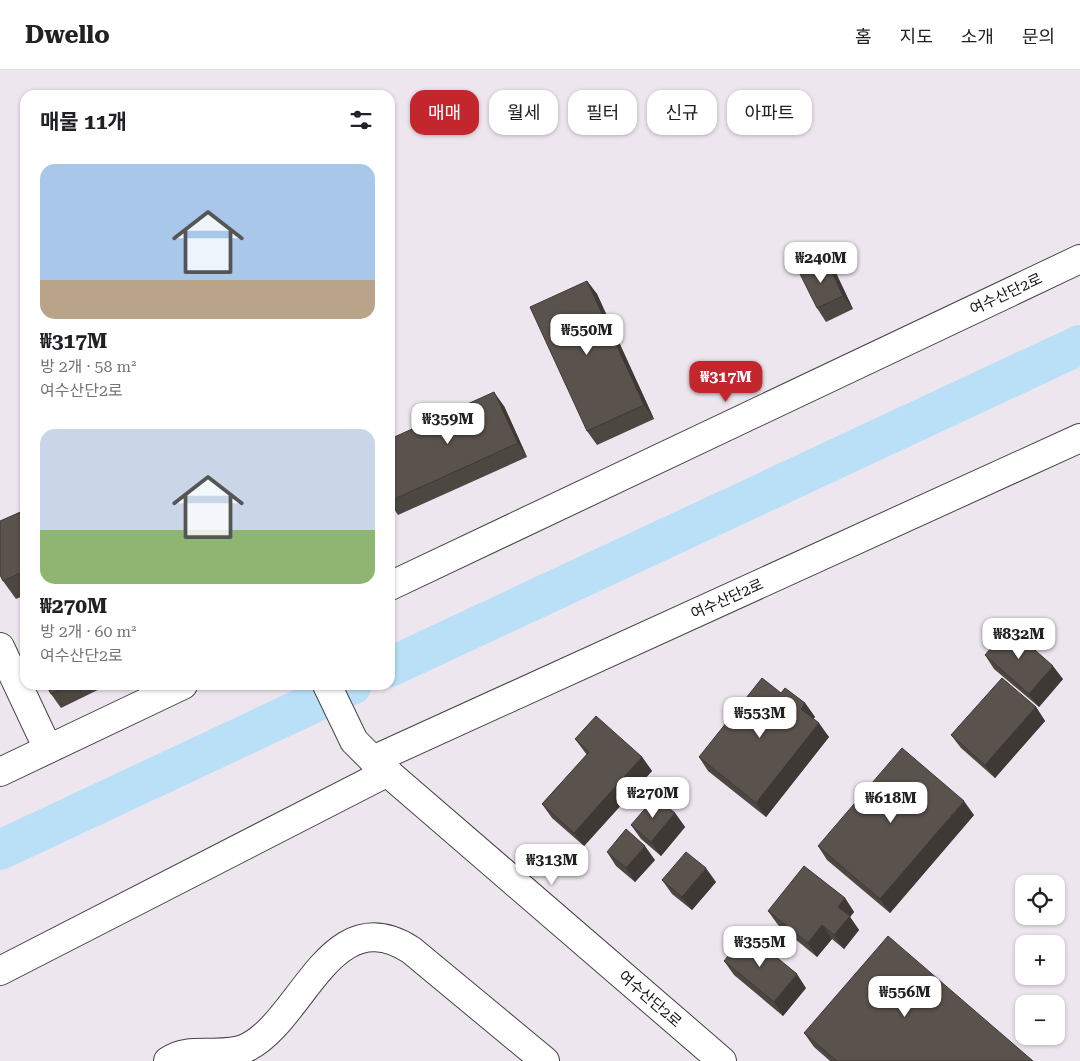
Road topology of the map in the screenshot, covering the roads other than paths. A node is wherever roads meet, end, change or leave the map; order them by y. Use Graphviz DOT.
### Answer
graph roads {
  1 [pos="1080,259"];
  2 [pos="1080,438"];
  3 [pos="395,584"];
  4 [pos="0,647"];
  5 [pos="20,690"];
  6 [pos="20,690"];
  7 [pos="172,690"];
  8 [pos="330,690"];
  9 [pos="48,749"];
  10 [pos="372,758"];
  11 [pos="0,772"];
  12 [pos="0,970"];
  13 [pos="168,1061"];
  14 [pos="545,1061"];
  15 [pos="722,1061"];
  1 -- 3 [label="street, 여수산단2로"];
  2 -- 10 [label="street, 여수산단2로"];
  4 -- 6 [label="street"];
  5 -- 9 [label="street"];
  7 -- 9 [label="street"];
  8 -- 10 [label="street"];
  9 -- 11 [label="street"];
  10 -- 12 [label="street"];
  10 -- 15 [label="street, 여수산단2로"];
  13 -- 14 [label="street"];
}
